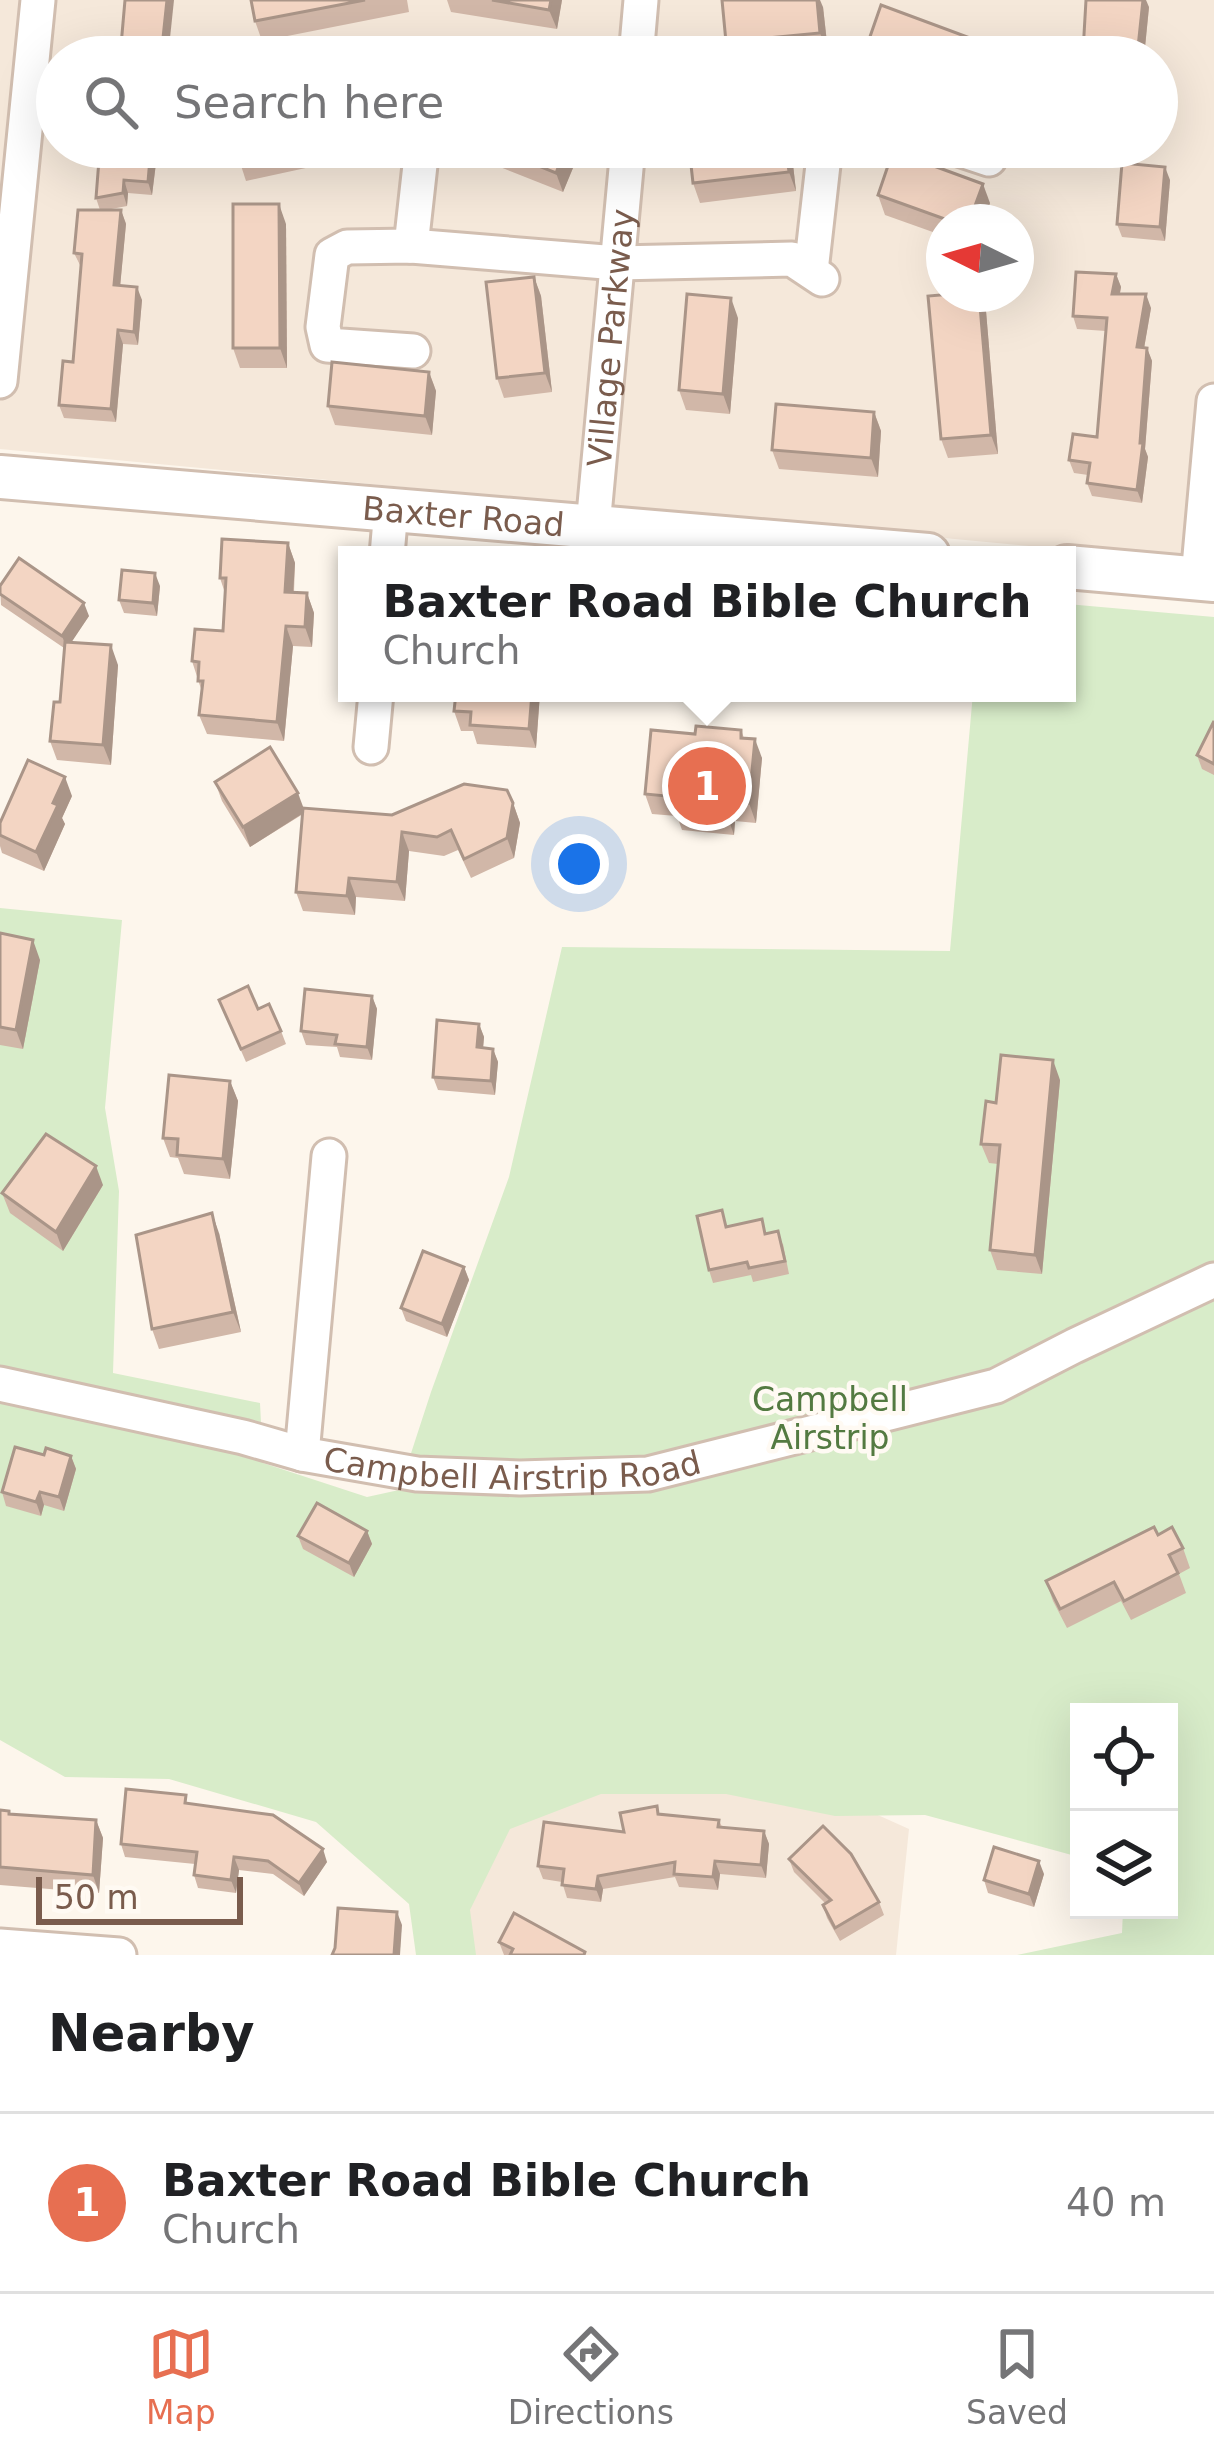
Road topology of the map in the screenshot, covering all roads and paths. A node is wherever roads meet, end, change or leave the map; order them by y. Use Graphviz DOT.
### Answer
graph roads {
  1 [pos="38,0"];
  2 [pos="641,0"];
  3 [pos="638,36"];
  4 [pos="420,168"];
  5 [pos="626,168"];
  6 [pos="824,168"];
  7 [pos="411,246"];
  8 [pos="617,263"];
  9 [pos="413,350"];
  10 [pos="0,381"];
  11 [pos="1214,401"];
  12 [pos="0,477"];
  13 [pos="391,509"];
  14 [pos="592,526"];
  15 [pos="388,546"];
  16 [pos="824,546"];
  17 [pos="1076,568"];
  18 [pos="1206,579"];
  19 [pos="375,702"];
  20 [pos="371,747"];
  21 [pos="329,1156"];
  22 [pos="1214,1280"];
  23 [pos="0,1384"];
  24 [pos="302,1454"];
  25 [pos="0,1946"];
  26 [pos="119,1955"];
  1 -- 10 [label="street"];
  2 -- 3 [label="street"];
  4 -- 7 [label="street"];
  5 -- 8 [label="street, Village Parkway"];
  6 -- 8 [label="street"];
  7 -- 8 [label="street"];
  7 -- 9 [label="street"];
  8 -- 14 [label="street, Village Parkway"];
  11 -- 18 [label="street"];
  12 -- 13 [label="street, Baxter Road"];
  13 -- 14 [label="street, Baxter Road"];
  13 -- 15 [label="street"];
  14 -- 16 [label="street, Baxter Road"];
  17 -- 18 [label="street"];
  19 -- 20 [label="street"];
  21 -- 24 [label="street"];
  22 -- 24 [label="street, Campbell Airstrip Road"];
  23 -- 24 [label="street, Campbell Airstrip Road"];
  25 -- 26 [label="street"];
}
